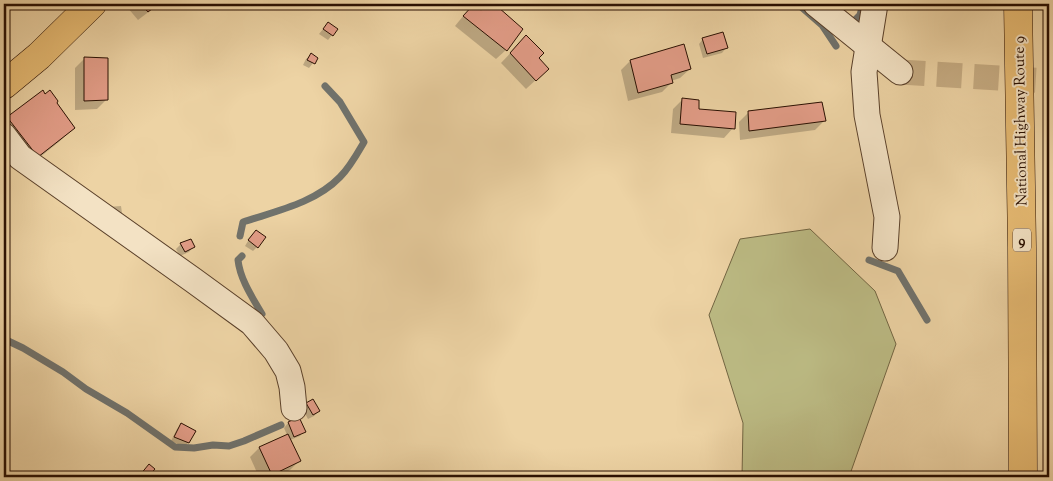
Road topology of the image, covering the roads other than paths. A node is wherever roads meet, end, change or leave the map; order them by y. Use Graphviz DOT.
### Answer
graph roads {
  1 [pos="92,4"];
  2 [pos="816,4"];
  3 [pos="875,4"];
  4 [pos="1018,4"];
  5 [pos="868,46"];
  6 [pos="900,72"];
  7 [pos="4,86"];
  8 [pos="4,136"];
  9 [pos="886,248"];
  10 [pos="294,408"];
  11 [pos="1023,477"];
  1 -- 7 [label="main road"];
  2 -- 5 [label="street"];
  3 -- 5 [label="street"];
  4 -- 11 [label="main road, National Highway Route 9 / 9"];
  5 -- 6 [label="street"];
  5 -- 9 [label="street"];
  8 -- 10 [label="street"];
}
